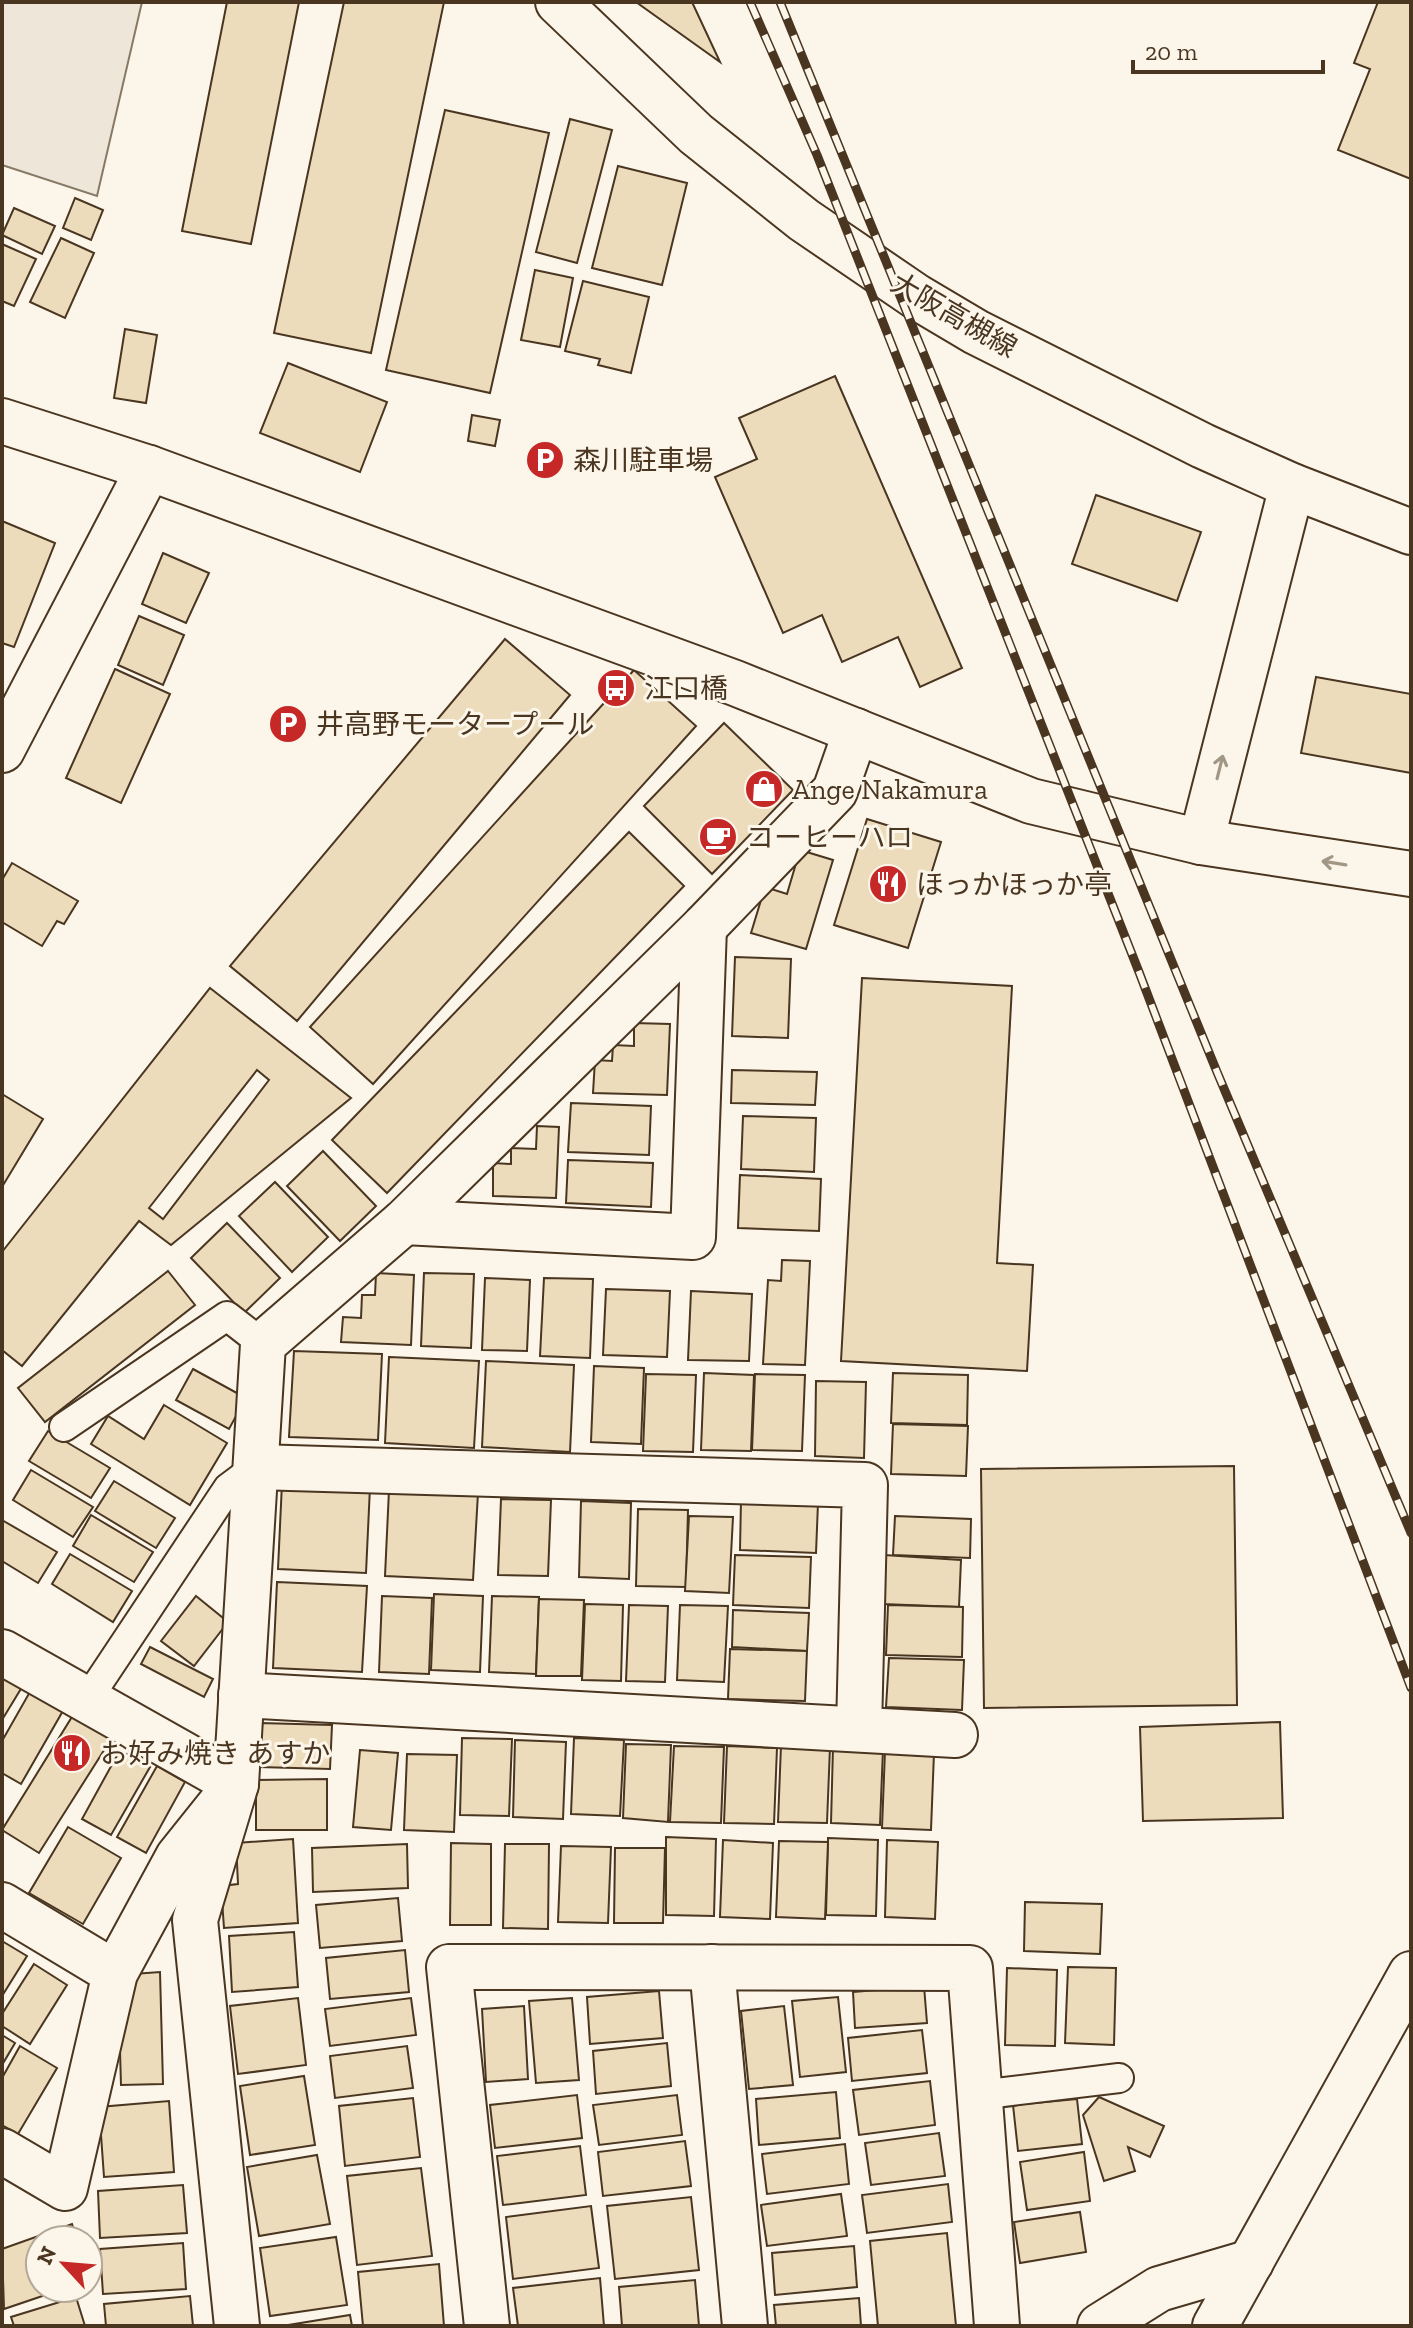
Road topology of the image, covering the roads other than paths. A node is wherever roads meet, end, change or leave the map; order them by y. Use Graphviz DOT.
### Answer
graph roads {
  1 [pos="558,2"];
  2 [pos="2,421"];
  3 [pos="149,468"];
  4 [pos="1292,486"];
  5 [pos="1411,532"];
  6 [pos="856,731"];
  7 [pos="2,750"];
  8 [pos="1201,842"];
  9 [pos="1411,874"];
  10 [pos="704,927"];
  11 [pos="404,1222"];
  12 [pos="263,1344"];
  13 [pos="64,1427"];
  14 [pos="256,1467"];
  15 [pos="2,1652"];
  16 [pos="241,1695"];
  17 [pos="87,1700"];
  18 [pos="859,1729"];
  19 [pos="955,1735"];
  20 [pos="236,1784"];
  21 [pos="2,1905"];
  22 [pos="712,1967"];
  23 [pos="115,1973"];
  24 [pos="1411,1974"];
  25 [pos="1119,2078"];
  26 [pos="979,2095"];
  27 [pos="2,2151"];
  28 [pos="1251,2262"];
  29 [pos="237,2326"];
  30 [pos="487,2326"];
  31 [pos="745,2326"];
  32 [pos="997,2326"];
  33 [pos="1100,2326"];
  34 [pos="1215,2326"];
  1 -- 4 [label="street, 大阪高槻線"];
  2 -- 3 [label="street"];
  3 -- 6 [label="street"];
  3 -- 7 [label="street"];
  4 -- 5 [label="street, 大阪高槻線"];
  8 -- 4 [label="street, one-way"];
  6 -- 8 [label="street"];
  6 -- 10 [label="street"];
  9 -- 8 [label="street, one-way"];
  10 -- 11 [label="street"];
  10 -- 11 [label="street"];
  11 -- 12 [label="street"];
  12 -- 13 [label="lane"];
  12 -- 14 [label="street"];
  14 -- 16 [label="street"];
  14 -- 17 [label="lane"];
  14 -- 18 [label="street"];
  15 -- 17 [label="street"];
  16 -- 18 [label="street"];
  16 -- 20 [label="street"];
  17 -- 20 [label="street"];
  18 -- 19 [label="street"];
  20 -- 23 [label="street"];
  20 -- 29 [label="street"];
  21 -- 23 [label="street"];
  22 -- 26 [label="street"];
  22 -- 30 [label="street"];
  22 -- 31 [label="street"];
  23 -- 27 [label="street"];
  24 -- 28 [label="street"];
  25 -- 26 [label="lane"];
  26 -- 32 [label="street"];
  28 -- 33 [label="street"];
  28 -- 34 [label="street"];
}
